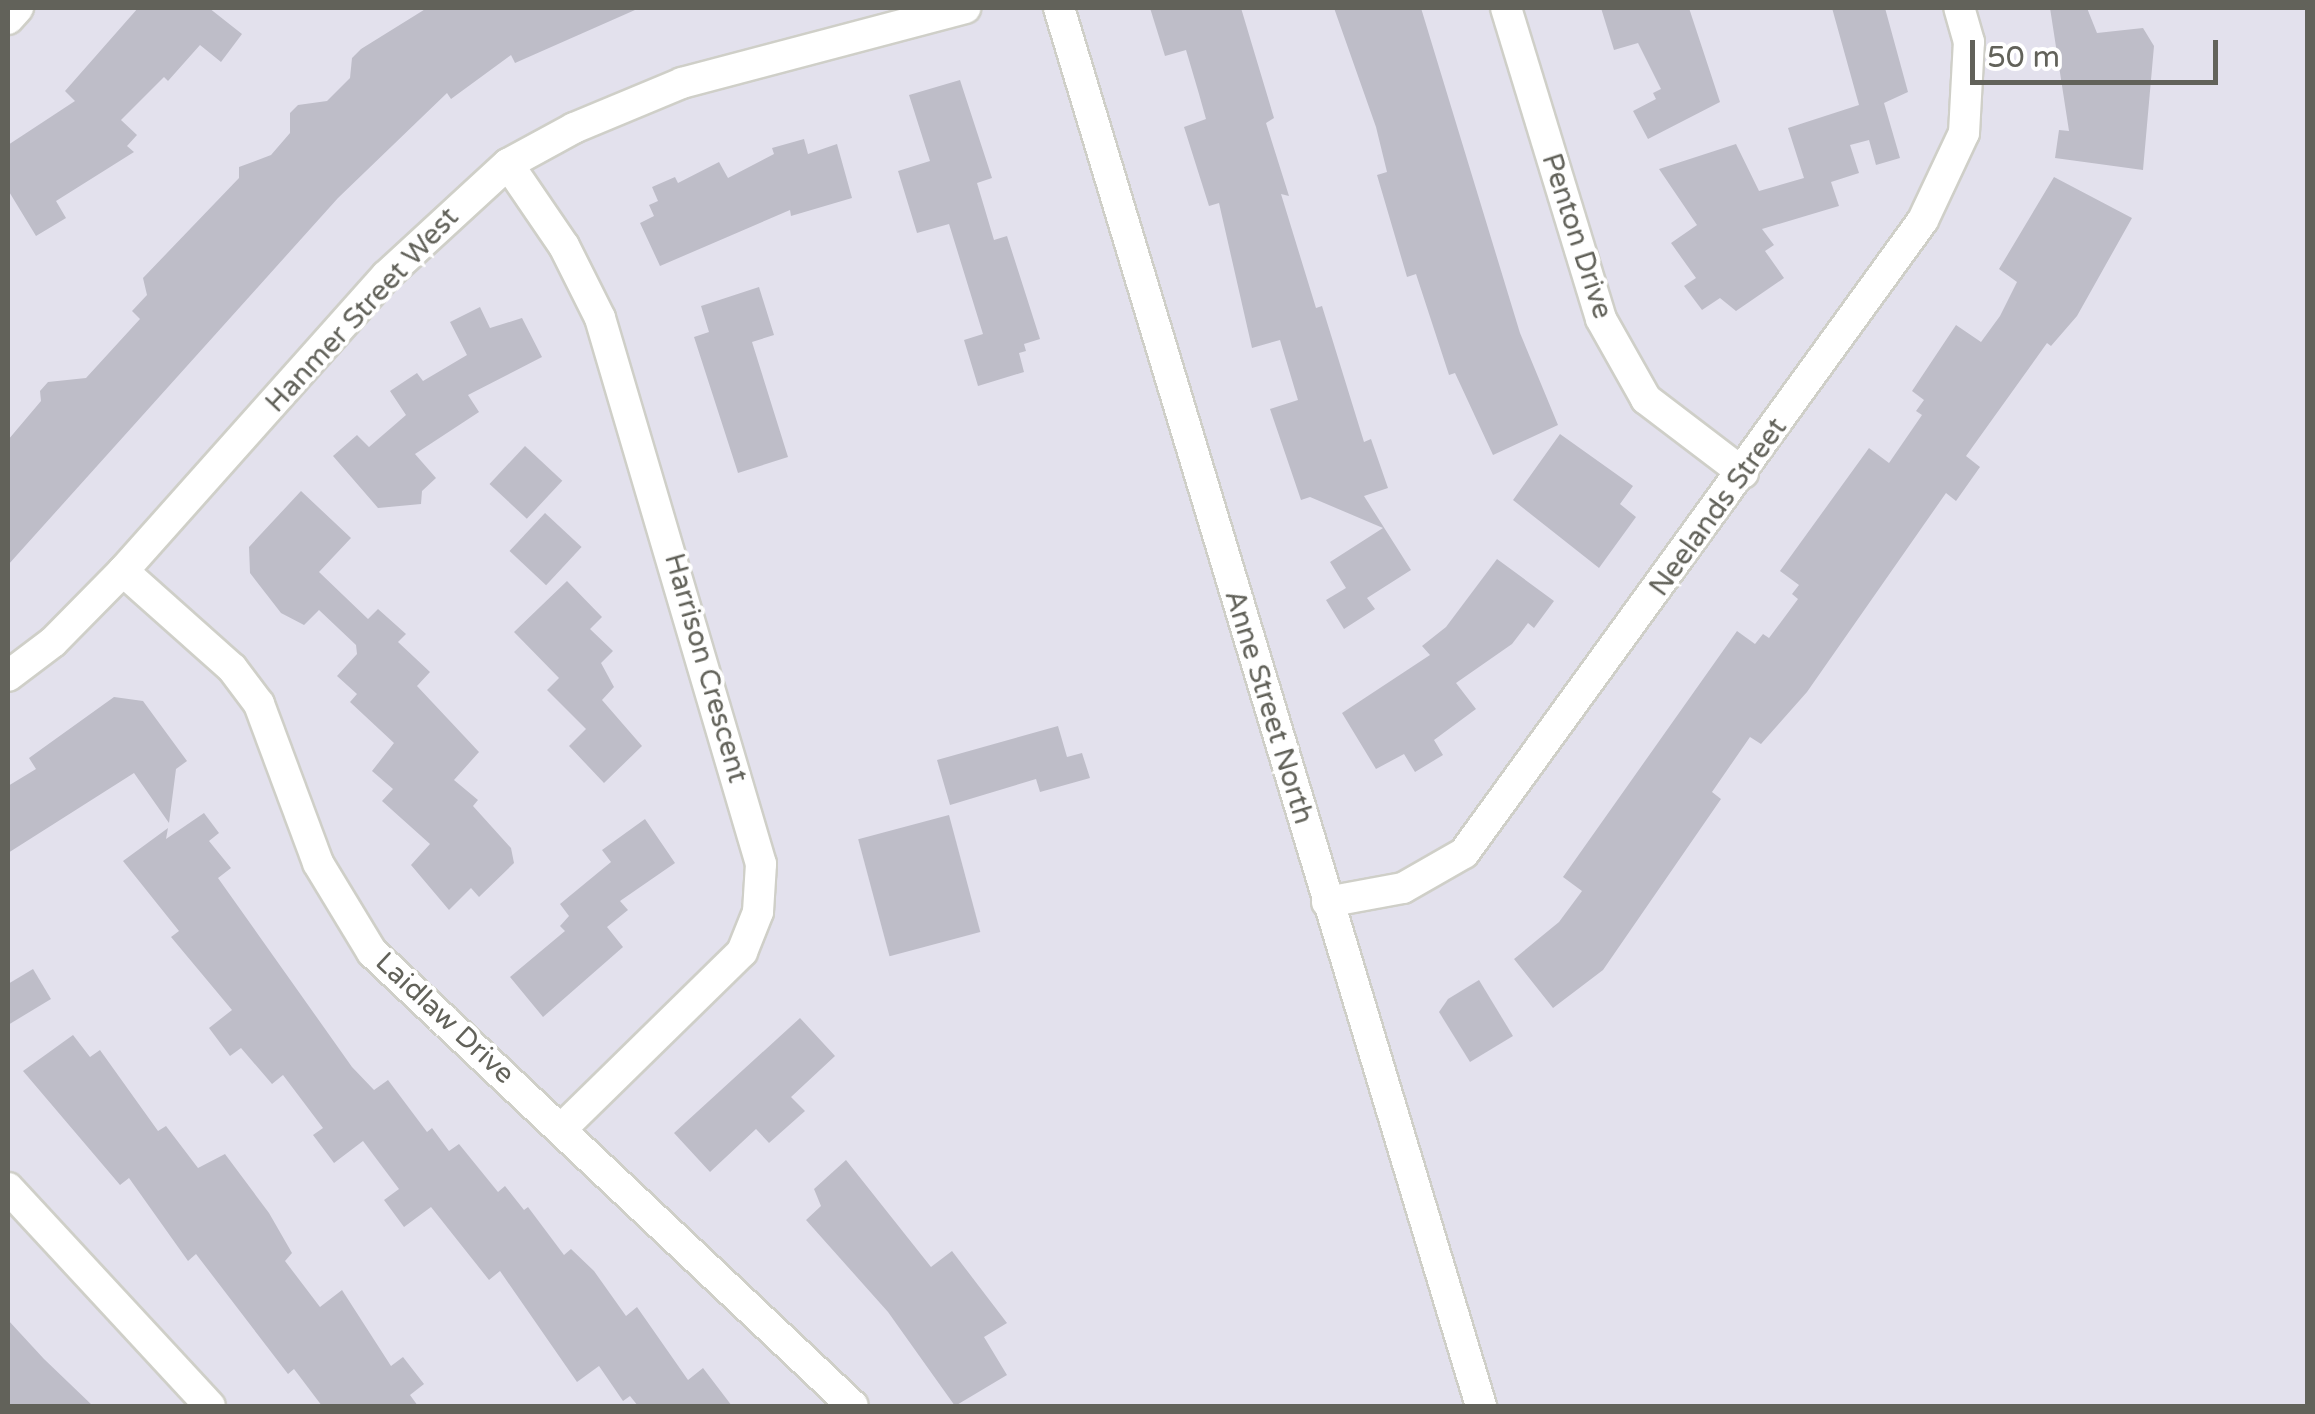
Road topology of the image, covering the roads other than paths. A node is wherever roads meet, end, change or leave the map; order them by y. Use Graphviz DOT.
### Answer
graph roads {
  1 [pos="18,8"];
  2 [pos="965,8"];
  3 [pos="1059,8"];
  4 [pos="1506,8"];
  5 [pos="1958,8"];
  6 [pos="8,19"];
  7 [pos="508,164"];
  8 [pos="1743,474"];
  9 [pos="123,571"];
  10 [pos="8,676"];
  11 [pos="1327,902"];
  12 [pos="564,1126"];
  13 [pos="8,1188"];
  14 [pos="210,1406"];
  15 [pos="853,1406"];
  16 [pos="1481,1406"];
  1 -- 6 [label="street"];
  2 -- 7 [label="street, Hanmer Street West"];
  3 -- 11 [label="street, Anne Street North"];
  4 -- 8 [label="street, Penton Drive"];
  5 -- 8 [label="street, Neelands Street"];
  7 -- 9 [label="street, Hanmer Street West"];
  7 -- 12 [label="street, Harrison Crescent"];
  8 -- 11 [label="street, Neelands Street"];
  9 -- 10 [label="street, Hanmer Street West"];
  9 -- 12 [label="street, Laidlaw Drive"];
  11 -- 16 [label="street, Anne Street North"];
  12 -- 15 [label="street, Laidlaw Drive"];
  13 -- 14 [label="street"];
}
